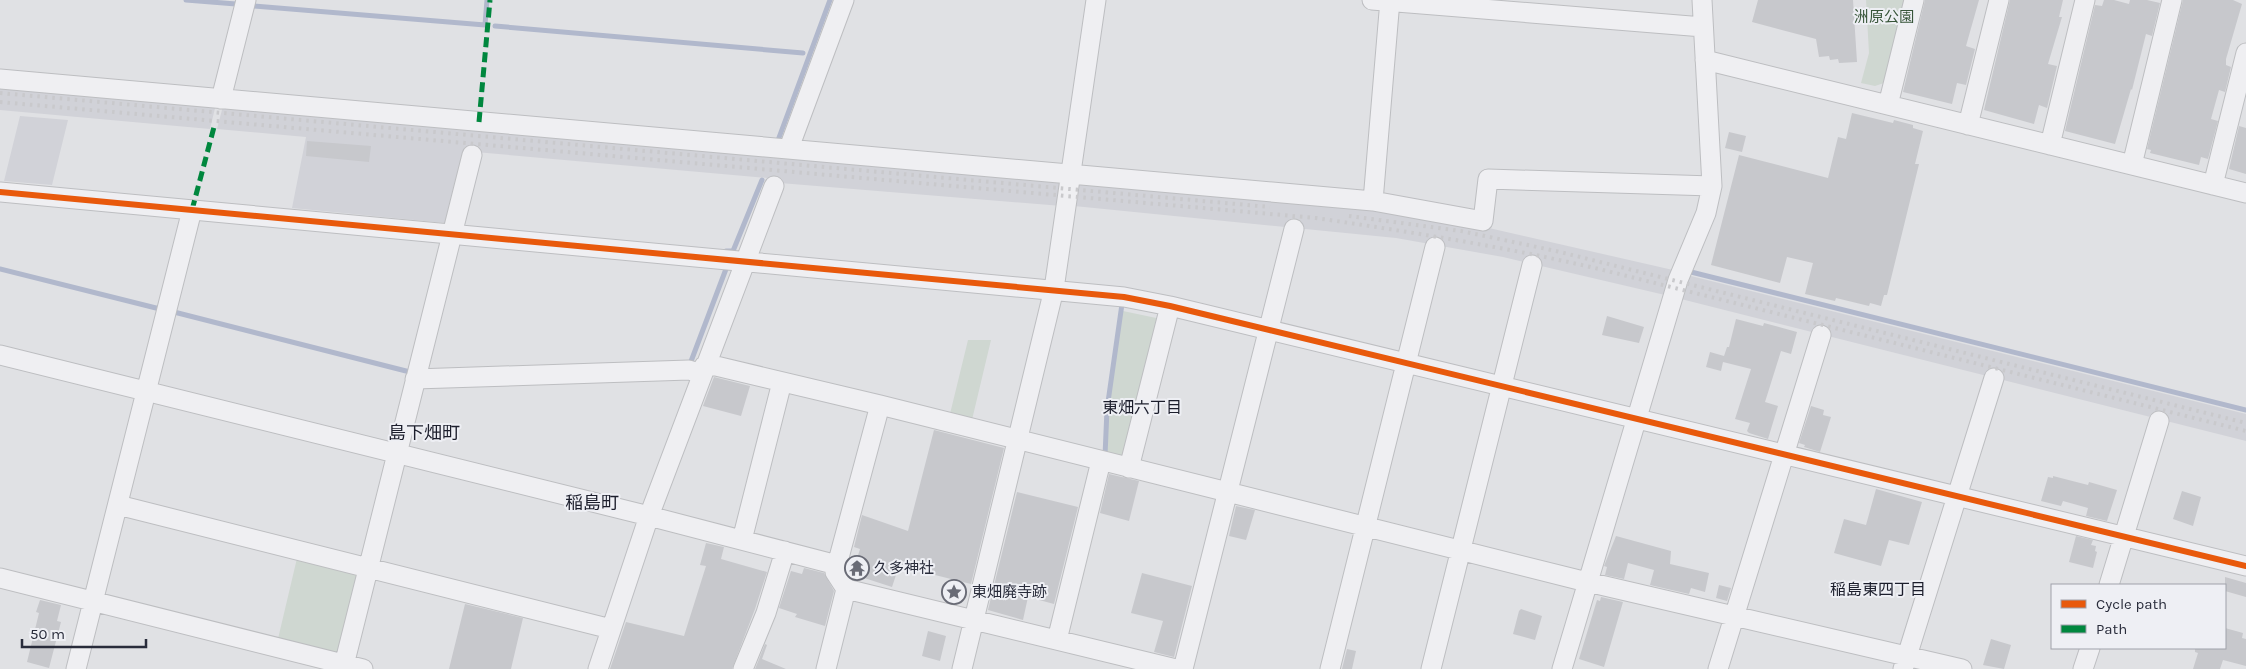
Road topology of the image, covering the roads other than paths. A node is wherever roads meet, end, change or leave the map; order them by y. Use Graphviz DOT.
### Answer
graph roads {
  1 [pos="246,0"];
  2 [pos="844,0"];
  3 [pos="1096,0"];
  4 [pos="1384,0"];
  5 [pos="1702,0"];
  6 [pos="1914,0"];
  7 [pos="1999,0"];
  8 [pos="2085,0"];
  9 [pos="2172,0"];
  10 [pos="1703,26"];
  11 [pos="2246,53"];
  12 [pos="1705,60"];
  13 [pos="0,79"];
  14 [pos="221,99"];
  15 [pos="1888,105"];
  16 [pos="1968,125"];
  17 [pos="2050,145"];
  18 [pos="789,148"];
  19 [pos="472,155"];
  20 [pos="2132,165"];
  21 [pos="1072,173"];
  22 [pos="2213,185"];
  23 [pos="774,186"];
  24 [pos="1712,186"];
  25 [pos="0,192"];
  26 [pos="2246,193"];
  27 [pos="1373,201"];
  28 [pos="192,210"];
  29 [pos="1294,229"];
  30 [pos="452,234"];
  31 [pos="1435,247"];
  32 [pos="743,262"];
  33 [pos="1532,265"];
  34 [pos="1054,289"];
  35 [pos="1170,306"];
  36 [pos="1269,330"];
  37 [pos="1821,335"];
  38 [pos="0,356"];
  39 [pos="1406,364"];
  40 [pos="703,370"];
  41 [pos="1994,378"];
  42 [pos="415,379"];
  43 [pos="782,382"];
  44 [pos="1501,387"];
  45 [pos="146,392"];
  46 [pos="880,405"];
  47 [pos="1636,420"];
  48 [pos="2159,421"];
  49 [pos="1018,441"];
  50 [pos="397,453"];
  51 [pos="1784,456"];
  52 [pos="1101,461"];
  53 [pos="1129,468"];
  54 [pos="1228,493"];
  55 [pos="1957,497"];
  56 [pos="118,505"];
  57 [pos="649,516"];
  58 [pos="1365,527"];
  59 [pos="2124,537"];
  60 [pos="742,540"];
  61 [pos="785,551"];
  62 [pos="1461,551"];
  63 [pos="837,565"];
  64 [pos="2246,566"];
  65 [pos="368,568"];
  66 [pos="0,578"];
  67 [pos="1588,582"];
  68 [pos="2109,584"];
  69 [pos="846,588"];
  70 [pos="93,602"];
  71 [pos="1734,616"];
  72 [pos="974,620"];
  73 [pos="611,629"];
  74 [pos="1057,640"];
  75 [pos="2090,649"];
  76 [pos="1905,663"];
  77 [pos="343,667"];
  78 [pos="76,669"];
  79 [pos="363,669"];
  80 [pos="598,669"];
  81 [pos="743,669"];
  82 [pos="826,669"];
  83 [pos="962,669"];
  84 [pos="1176,669"];
  85 [pos="1183,669"];
  86 [pos="1330,669"];
  87 [pos="1431,669"];
  88 [pos="1562,669"];
  89 [pos="1718,669"];
  90 [pos="1962,669"];
  91 [pos="2083,669"];
  1 -- 14 [label="street"];
  2 -- 18 [label="street"];
  3 -- 21 [label="street"];
  4 -- 10 [label="street"];
  4 -- 27 [label="street"];
  5 -- 10 [label="street"];
  6 -- 15 [label="street"];
  7 -- 16 [label="street"];
  8 -- 17 [label="street"];
  9 -- 20 [label="street"];
  10 -- 12 [label="street"];
  11 -- 22 [label="street"];
  12 -- 15 [label="street"];
  12 -- 24 [label="street"];
  13 -- 14 [label="street"];
  14 -- 18 [label="street"];
  15 -- 16 [label="street"];
  16 -- 17 [label="street"];
  17 -- 20 [label="street"];
  18 -- 21 [label="street"];
  19 -- 30 [label="street"];
  20 -- 22 [label="street"];
  21 -- 27 [label="street"];
  21 -- 34 [label="street"];
  22 -- 26 [label="street"];
  23 -- 32 [label="street"];
  24 -- 27 [label="street"];
  24 -- 47 [label="street"];
  25 -- 28 [label="street"];
  28 -- 30 [label="street"];
  28 -- 45 [label="street"];
  29 -- 36 [label="street"];
  30 -- 32 [label="street"];
  30 -- 42 [label="street"];
  31 -- 39 [label="street"];
  32 -- 34 [label="street"];
  32 -- 40 [label="street"];
  33 -- 44 [label="street"];
  34 -- 35 [label="street"];
  34 -- 49 [label="street"];
  35 -- 36 [label="street"];
  35 -- 53 [label="street"];
  36 -- 39 [label="street"];
  36 -- 54 [label="street"];
  37 -- 51 [label="street"];
  38 -- 45 [label="street"];
  39 -- 44 [label="street"];
  39 -- 58 [label="street"];
  40 -- 42 [label="street"];
  40 -- 43 [label="street"];
  40 -- 57 [label="street"];
  41 -- 55 [label="street"];
  42 -- 50 [label="street"];
  43 -- 46 [label="street"];
  43 -- 60 [label="street"];
  44 -- 47 [label="street"];
  44 -- 62 [label="street"];
  45 -- 50 [label="street"];
  45 -- 56 [label="street"];
  46 -- 49 [label="street"];
  46 -- 63 [label="street"];
  47 -- 51 [label="street"];
  47 -- 67 [label="street"];
  48 -- 59 [label="street"];
  49 -- 52 [label="street"];
  49 -- 72 [label="street"];
  50 -- 57 [label="street"];
  50 -- 65 [label="street"];
  51 -- 55 [label="street"];
  51 -- 71 [label="street"];
  52 -- 53 [label="street"];
  52 -- 74 [label="street"];
  53 -- 54 [label="street"];
  54 -- 58 [label="street"];
  54 -- 85 [label="street"];
  55 -- 59 [label="street"];
  55 -- 76 [label="street"];
  56 -- 65 [label="street"];
  56 -- 70 [label="street"];
  57 -- 60 [label="street"];
  57 -- 73 [label="street"];
  58 -- 62 [label="street"];
  58 -- 86 [label="street"];
  59 -- 64 [label="street"];
  59 -- 68 [label="street"];
  60 -- 61 [label="street"];
  61 -- 63 [label="street"];
  61 -- 81 [label="street"];
  62 -- 67 [label="street"];
  62 -- 87 [label="street"];
  63 -- 69 [label="street"];
  65 -- 73 [label="street"];
  65 -- 77 [label="street"];
  66 -- 70 [label="street"];
  67 -- 71 [label="street"];
  67 -- 88 [label="street"];
  69 -- 72 [label="street"];
  69 -- 82 [label="street"];
  70 -- 77 [label="street"];
  70 -- 78 [label="street"];
  71 -- 76 [label="street"];
  71 -- 89 [label="street"];
  72 -- 74 [label="street"];
  72 -- 83 [label="street"];
  73 -- 80 [label="street"];
  74 -- 84 [label="street"];
  75 -- 91 [label="street"];
  76 -- 90 [label="street"];
  77 -- 79 [label="street"];
}
